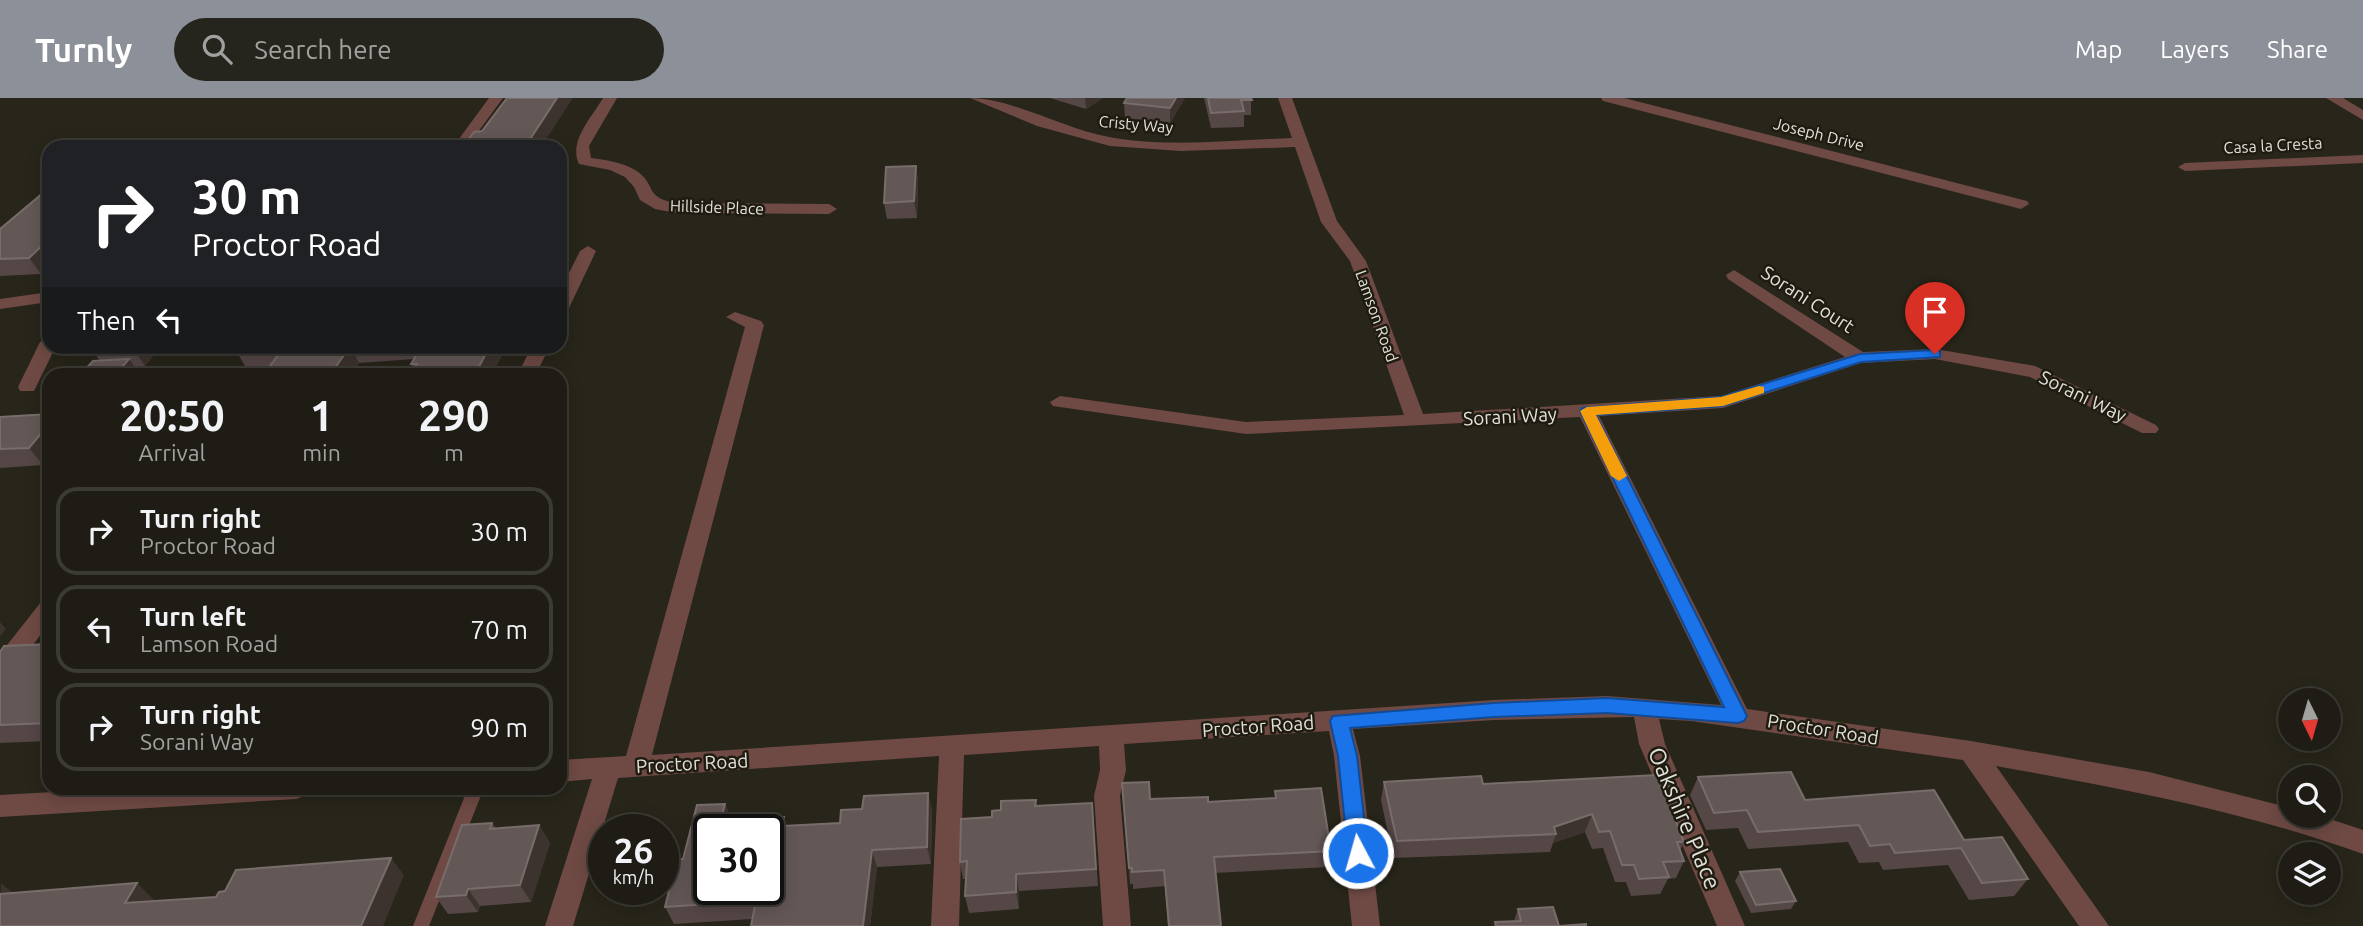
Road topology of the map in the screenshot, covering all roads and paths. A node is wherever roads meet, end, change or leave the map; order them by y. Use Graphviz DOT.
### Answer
graph roads {
  1 [pos="496,98"];
  2 [pos="610,98"];
  3 [pos="977,98"];
  4 [pos="1286,98"];
  5 [pos="1608,98"];
  6 [pos="2333,98"];
  7 [pos="2363,116"];
  8 [pos="465,140"];
  9 [pos="1300,142"];
  10 [pos="2363,159"];
  11 [pos="2185,167"];
  12 [pos="2021,204"];
  13 [pos="829,209"];
  14 [pos="588,251"];
  15 [pos="1734,275"];
  16 [pos="567,294"];
  17 [pos="42,298"];
  18 [pos="0,304"];
  19 [pos="736,317"];
  20 [pos="43,354"];
  21 [pos="1860,358"];
  22 [pos="27,387"];
  23 [pos="1060,402"];
  24 [pos="1587,411"];
  25 [pos="1416,421"];
  26 [pos="2149,429"];
  27 [pos="42,617"];
  28 [pos="0,671"];
  29 [pos="1644,708"];
  30 [pos="1738,716"];
  31 [pos="1339,721"];
  32 [pos="1111,736"];
  33 [pos="952,747"];
  34 [pos="1971,751"];
  35 [pos="636,766"];
  36 [pos="608,768"];
  37 [pos="567,771"];
  38 [pos="106,795"];
  39 [pos="473,795"];
  40 [pos="0,806"];
  41 [pos="2363,842"];
  42 [pos="421,926"];
  43 [pos="559,926"];
  44 [pos="945,926"];
  45 [pos="1117,926"];
  46 [pos="1366,926"];
  47 [pos="1731,926"];
  48 [pos="2095,926"];
  1 -- 8 [label="street"];
  2 -- 13 [label="street, Hillside Place"];
  3 -- 9 [label="street, Cristy Way"];
  4 -- 9 [label="street, Lamson Road"];
  5 -- 12 [label="street, Joseph Drive"];
  6 -- 7 [label="street"];
  9 -- 25 [label="street, Lamson Road"];
  10 -- 11 [label="street, Casa la Cresta"];
  14 -- 16 [label="street"];
  15 -- 21 [label="street, Sorani Court"];
  17 -- 18 [label="street"];
  19 -- 35 [label="street"];
  20 -- 22 [label="street"];
  21 -- 24 [label="street, Sorani Way"];
  21 -- 26 [label="street, Sorani Way"];
  23 -- 25 [label="street, Sorani Way"];
  24 -- 25 [label="street, Sorani Way"];
  24 -- 30 [label="street"];
  27 -- 28 [label="street"];
  29 -- 30 [label="street, Proctor Road"];
  29 -- 31 [label="street, Proctor Road"];
  29 -- 47 [label="street, Oakshire Place"];
  30 -- 34 [label="street, Proctor Road"];
  31 -- 32 [label="street, Proctor Road"];
  31 -- 46 [label="street"];
  32 -- 33 [label="street, Proctor Road"];
  32 -- 45 [label="street"];
  33 -- 35 [label="street, Proctor Road"];
  33 -- 44 [label="street"];
  34 -- 41 [label="street, Proctor Road"];
  34 -- 48 [label="street"];
  35 -- 36 [label="street, Proctor Road"];
  36 -- 37 [label="street, Proctor Road"];
  36 -- 43 [label="street"];
  38 -- 40 [label="street"];
  39 -- 42 [label="lane"];
}
